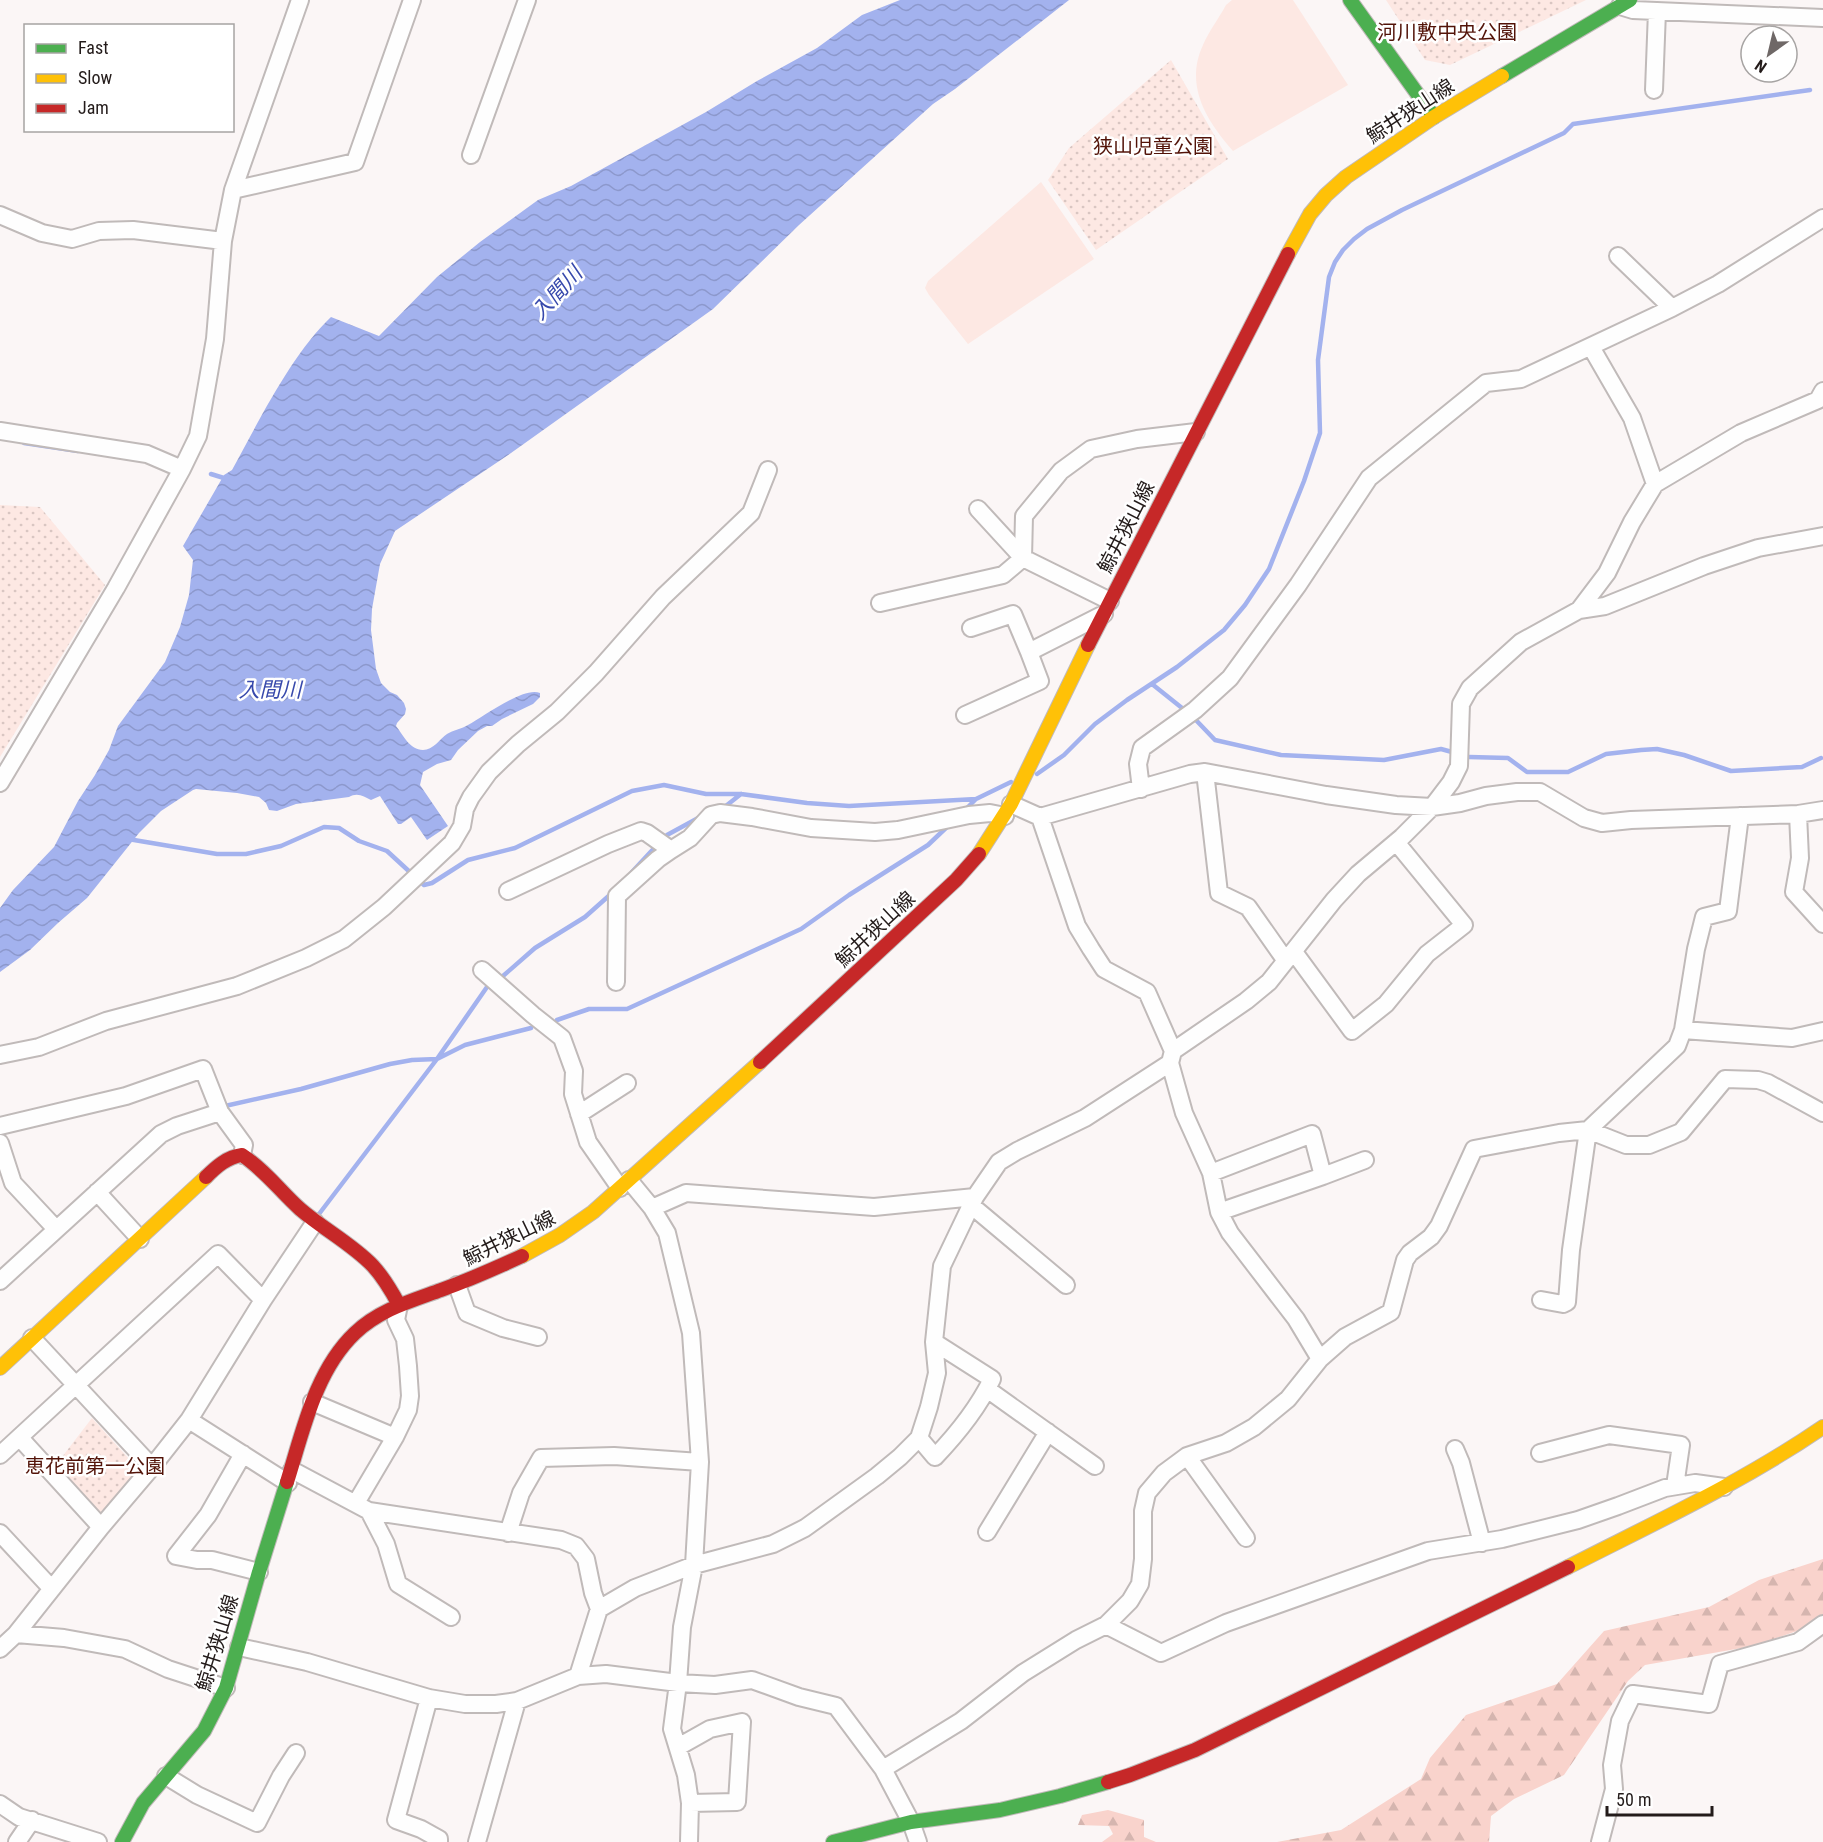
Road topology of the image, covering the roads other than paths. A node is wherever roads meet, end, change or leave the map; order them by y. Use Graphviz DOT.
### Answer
graph roads {
  1 [pos="300,0"];
  2 [pos="412,0"];
  3 [pos="527,0"];
  4 [pos="1350,0"];
  5 [pos="1802,0"];
  6 [pos="1625,3"];
  7 [pos="1657,11"];
  8 [pos="1806,17"];
  9 [pos="1823,18"];
  10 [pos="1654,90"];
  11 [pos="1434,117"];
  12 [pos="471,155"];
  13 [pos="233,190"];
  14 [pos="0,215"];
  15 [pos="1823,218"];
  16 [pos="223,241"];
  17 [pos="1618,256"];
  18 [pos="1672,308"];
  19 [pos="1591,347"];
  20 [pos="1823,391"];
  21 [pos="0,431"];
  22 [pos="1196,432"];
  23 [pos="182,469"];
  24 [pos="768,470"];
  25 [pos="1655,484"];
  26 [pos="978,509"];
  27 [pos="1823,536"];
  28 [pos="1023,558"];
  29 [pos="880,603"];
  30 [pos="1107,607"];
  31 [pos="1579,610"];
  32 [pos="971,628"];
  33 [pos="1029,652"];
  34 [pos="965,715"];
  35 [pos="1205,772"];
  36 [pos="0,783"];
  37 [pos="1141,789"];
  38 [pos="1432,807"];
  39 [pos="1008,810"];
  40 [pos="1823,810"];
  41 [pos="1798,814"];
  42 [pos="1740,816"];
  43 [pos="1040,817"];
  44 [pos="1396,842"];
  45 [pos="671,850"];
  46 [pos="508,891"];
  47 [pos="1823,924"];
  48 [pos="1290,957"];
  49 [pos="482,970"];
  50 [pos="616,982"];
  51 [pos="1683,1030"];
  52 [pos="1823,1031"];
  53 [pos="0,1054"];
  54 [pos="1172,1057"];
  55 [pos="627,1083"];
  56 [pos="220,1112"];
  57 [pos="1823,1113"];
  58 [pos="579,1114"];
  59 [pos="0,1126"];
  60 [pos="1588,1130"];
  61 [pos="0,1143"];
  62 [pos="242,1155"];
  63 [pos="1365,1160"];
  64 [pos="1211,1173"];
  65 [pos="1323,1176"];
  66 [pos="625,1184"];
  67 [pos="97,1192"];
  68 [pos="973,1202"];
  69 [pos="652,1208"];
  70 [pos="1219,1212"];
  71 [pos="315,1222"];
  72 [pos="56,1229"];
  73 [pos="140,1239"];
  74 [pos="0,1281"];
  75 [pos="457,1285"];
  76 [pos="1066,1285"];
  77 [pos="264,1299"];
  78 [pos="1541,1300"];
  79 [pos="399,1305"];
  80 [pos="538,1337"];
  81 [pos="32,1338"];
  82 [pos="934,1342"];
  83 [pos="1320,1359"];
  84 [pos="0,1368"];
  85 [pos="76,1385"];
  86 [pos="987,1389"];
  87 [pos="312,1402"];
  88 [pos="189,1420"];
  89 [pos="1823,1427"];
  90 [pos="1048,1432"];
  91 [pos="395,1437"];
  92 [pos="20,1438"];
  93 [pos="919,1438"];
  94 [pos="1455,1449"];
  95 [pos="1540,1453"];
  96 [pos="243,1454"];
  97 [pos="0,1455"];
  98 [pos="1187,1456"];
  99 [pos="700,1462"];
  100 [pos="1095,1466"];
  101 [pos="152,1467"];
  102 [pos="290,1476"];
  103 [pos="1675,1486"];
  104 [pos="1725,1487"];
  105 [pos="362,1507"];
  106 [pos="101,1527"];
  107 [pos="987,1532"];
  108 [pos="508,1533"];
  109 [pos="1246,1538"];
  110 [pos="1482,1543"];
  111 [pos="4,1544"];
  112 [pos="694,1565"];
  113 [pos="259,1572"];
  114 [pos="52,1589"];
  115 [pos="599,1609"];
  116 [pos="451,1617"];
  117 [pos="1823,1624"];
  118 [pos="1106,1625"];
  119 [pos="16,1634"];
  120 [pos="239,1647"];
  121 [pos="0,1649"];
  122 [pos="578,1676"];
  123 [pos="678,1683"];
  124 [pos="226,1688"];
  125 [pos="429,1698"];
  126 [pos="517,1701"];
  127 [pos="678,1747"];
  128 [pos="296,1753"];
  129 [pos="883,1768"];
  130 [pos="166,1776"];
  131 [pos="690,1803"];
  132 [pos="0,1804"];
  133 [pos="32,1820"];
  134 [pos="911,1822"];
  135 [pos="17,1842"];
  136 [pos="98,1842"];
  137 [pos="122,1842"];
  138 [pos="439,1842"];
  139 [pos="477,1842"];
  140 [pos="689,1842"];
  141 [pos="833,1842"];
  142 [pos="918,1842"];
  143 [pos="1600,1842"];
  1 -- 13 [label="street"];
  2 -- 13 [label="street"];
  3 -- 12 [label="street"];
  4 -- 11 [label="main road"];
  5 -- 8 [label="street"];
  6 -- 7 [label="street"];
  6 -- 11 [label="main road, 鯨井狭山線"];
  7 -- 8 [label="street"];
  7 -- 10 [label="street"];
  8 -- 9 [label="street"];
  11 -- 22 [label="main road, 鯨井狭山線"];
  13 -- 16 [label="street"];
  14 -- 16 [label="street"];
  15 -- 18 [label="street"];
  16 -- 23 [label="street"];
  17 -- 18 [label="street"];
  18 -- 19 [label="street"];
  19 -- 25 [label="street"];
  19 -- 37 [label="street"];
  20 -- 25 [label="street"];
  21 -- 23 [label="street"];
  22 -- 28 [label="street"];
  22 -- 30 [label="main road, 鯨井狭山線"];
  23 -- 36 [label="street"];
  24 -- 53 [label="street"];
  25 -- 31 [label="street"];
  26 -- 28 [label="street"];
  27 -- 31 [label="street"];
  28 -- 29 [label="street"];
  28 -- 30 [label="street"];
  30 -- 33 [label="street"];
  30 -- 39 [label="main road, 鯨井狭山線"];
  31 -- 38 [label="street"];
  32 -- 33 [label="street"];
  33 -- 34 [label="street"];
  35 -- 37 [label="street"];
  35 -- 38 [label="street"];
  35 -- 48 [label="street"];
  37 -- 43 [label="street"];
  38 -- 42 [label="street"];
  38 -- 44 [label="street"];
  39 -- 43 [label="street"];
  39 -- 45 [label="street"];
  39 -- 66 [label="main road, 鯨井狭山線"];
  40 -- 41 [label="street"];
  41 -- 42 [label="street"];
  41 -- 47 [label="street"];
  42 -- 51 [label="street"];
  43 -- 54 [label="street"];
  44 -- 48 [label="street"];
  44 -- 48 [label="street"];
  45 -- 46 [label="street"];
  45 -- 50 [label="street"];
  48 -- 54 [label="street"];
  49 -- 58 [label="street"];
  51 -- 52 [label="street"];
  51 -- 60 [label="street"];
  54 -- 64 [label="street"];
  54 -- 68 [label="street"];
  55 -- 58 [label="street"];
  56 -- 59 [label="street"];
  56 -- 62 [label="street"];
  56 -- 67 [label="street"];
  57 -- 60 [label="street"];
  58 -- 66 [label="street"];
  60 -- 78 [label="street"];
  60 -- 83 [label="street"];
  61 -- 72 [label="street"];
  62 -- 71 [label="main road"];
  62 -- 73 [label="main road"];
  63 -- 65 [label="street"];
  64 -- 65 [label="street"];
  64 -- 70 [label="street"];
  65 -- 70 [label="street"];
  66 -- 69 [label="street"];
  66 -- 75 [label="main road, 鯨井狭山線"];
  67 -- 72 [label="street"];
  67 -- 73 [label="street"];
  68 -- 69 [label="street"];
  68 -- 76 [label="street"];
  68 -- 82 [label="street"];
  69 -- 99 [label="street"];
  70 -- 83 [label="street"];
  71 -- 77 [label="street"];
  71 -- 79 [label="main road"];
  72 -- 74 [label="street"];
  73 -- 81 [label="main road"];
  75 -- 79 [label="main road, 鯨井狭山線"];
  75 -- 80 [label="street"];
  77 -- 85 [label="street"];
  77 -- 88 [label="street"];
  79 -- 87 [label="main road, 鯨井狭山線"];
  79 -- 91 [label="street"];
  81 -- 84 [label="main road"];
  81 -- 85 [label="street"];
  82 -- 86 [label="street"];
  82 -- 93 [label="street"];
  83 -- 98 [label="street"];
  85 -- 92 [label="street"];
  85 -- 101 [label="street"];
  86 -- 90 [label="street"];
  86 -- 93 [label="street"];
  87 -- 91 [label="street"];
  87 -- 102 [label="main road, 鯨井狭山線"];
  88 -- 96 [label="street"];
  88 -- 101 [label="street"];
  89 -- 104 [label="main road"];
  90 -- 100 [label="street"];
  90 -- 107 [label="street"];
  91 -- 105 [label="street"];
  92 -- 97 [label="street"];
  92 -- 106 [label="street"];
  93 -- 112 [label="street"];
  94 -- 110 [label="street"];
  95 -- 103 [label="street"];
  96 -- 102 [label="street"];
  96 -- 113 [label="street"];
  98 -- 109 [label="street"];
  98 -- 118 [label="street"];
  99 -- 108 [label="street"];
  99 -- 112 [label="street"];
  101 -- 106 [label="street"];
  102 -- 105 [label="street"];
  102 -- 113 [label="main road, 鯨井狭山線"];
  103 -- 104 [label="street"];
  103 -- 110 [label="street"];
  104 -- 134 [label="main road"];
  105 -- 108 [label="street"];
  105 -- 116 [label="street"];
  106 -- 114 [label="street"];
  108 -- 115 [label="street"];
  110 -- 118 [label="street"];
  111 -- 114 [label="street"];
  112 -- 115 [label="street"];
  112 -- 123 [label="street"];
  113 -- 120 [label="main road, 鯨井狭山線"];
  114 -- 119 [label="street"];
  115 -- 122 [label="street"];
  117 -- 143 [label="street"];
  118 -- 129 [label="street"];
  119 -- 121 [label="street"];
  119 -- 124 [label="street"];
  120 -- 124 [label="main road, 鯨井狭山線"];
  120 -- 125 [label="street"];
  122 -- 123 [label="street"];
  122 -- 126 [label="street"];
  123 -- 127 [label="street"];
  123 -- 129 [label="street"];
  124 -- 130 [label="main road, 鯨井狭山線"];
  125 -- 126 [label="street"];
  125 -- 138 [label="street"];
  126 -- 139 [label="street"];
  127 -- 131 [label="street"];
  127 -- 131 [label="street"];
  128 -- 130 [label="street"];
  129 -- 134 [label="street"];
  130 -- 137 [label="main road, 鯨井狭山線"];
  131 -- 140 [label="street"];
  132 -- 133 [label="street"];
  133 -- 135 [label="street"];
  133 -- 136 [label="street"];
  134 -- 141 [label="main road"];
  134 -- 142 [label="street"];
}
